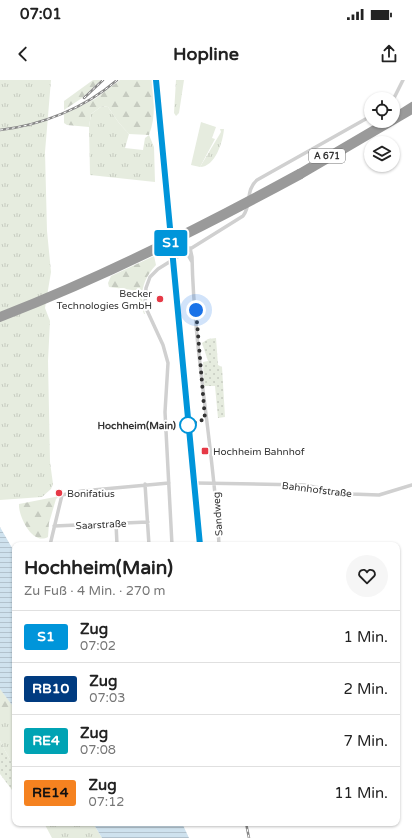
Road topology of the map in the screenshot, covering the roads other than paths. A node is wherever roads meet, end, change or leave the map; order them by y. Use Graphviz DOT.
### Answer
graph roads {
  1 [pos="403,80"];
  2 [pos="397,92"];
  3 [pos="412,105"];
  4 [pos="412,111"];
  5 [pos="400,113"];
  6 [pos="364,120"];
  7 [pos="375,128"];
  8 [pos="300,174"];
  9 [pos="188,250"];
  10 [pos="0,315"];
  11 [pos="0,319"];
  12 [pos="215,482"];
  13 [pos="169,483"];
  14 [pos="196,483"];
  15 [pos="145,484"];
  16 [pos="412,485"];
  17 [pos="148,522"];
  18 [pos="116,523"];
  19 [pos="54,526"];
  20 [pos="51,542"];
  21 [pos="117,542"];
  22 [pos="149,542"];
  23 [pos="172,542"];
  24 [pos="219,542"];
  1 -- 2 [label="street"];
  3 -- 5 [label="highway"];
  4 -- 8 [label="highway, A 671"];
  6 -- 9 [label="street"];
  7 -- 8 [label="highway, A 671"];
  8 -- 10 [label="highway, A 671, bridge"];
  8 -- 11 [label="highway, A 671, bridge"];
  9 -- 12 [label="street, Sandweg"];
  9 -- 13 [label="street"];
  12 -- 14 [label="street, Bahnhofstraße"];
  12 -- 16 [label="street, Bahnhofstraße"];
  12 -- 24 [label="street, Sandweg"];
  13 -- 15 [label="street"];
  13 -- 23 [label="street"];
  15 -- 17 [label="street"];
  15 -- 19 [label="street"];
  17 -- 18 [label="street, Saarstraße"];
  17 -- 22 [label="street"];
  18 -- 19 [label="street, Saarstraße"];
  18 -- 21 [label="street"];
  19 -- 20 [label="street"];
}
